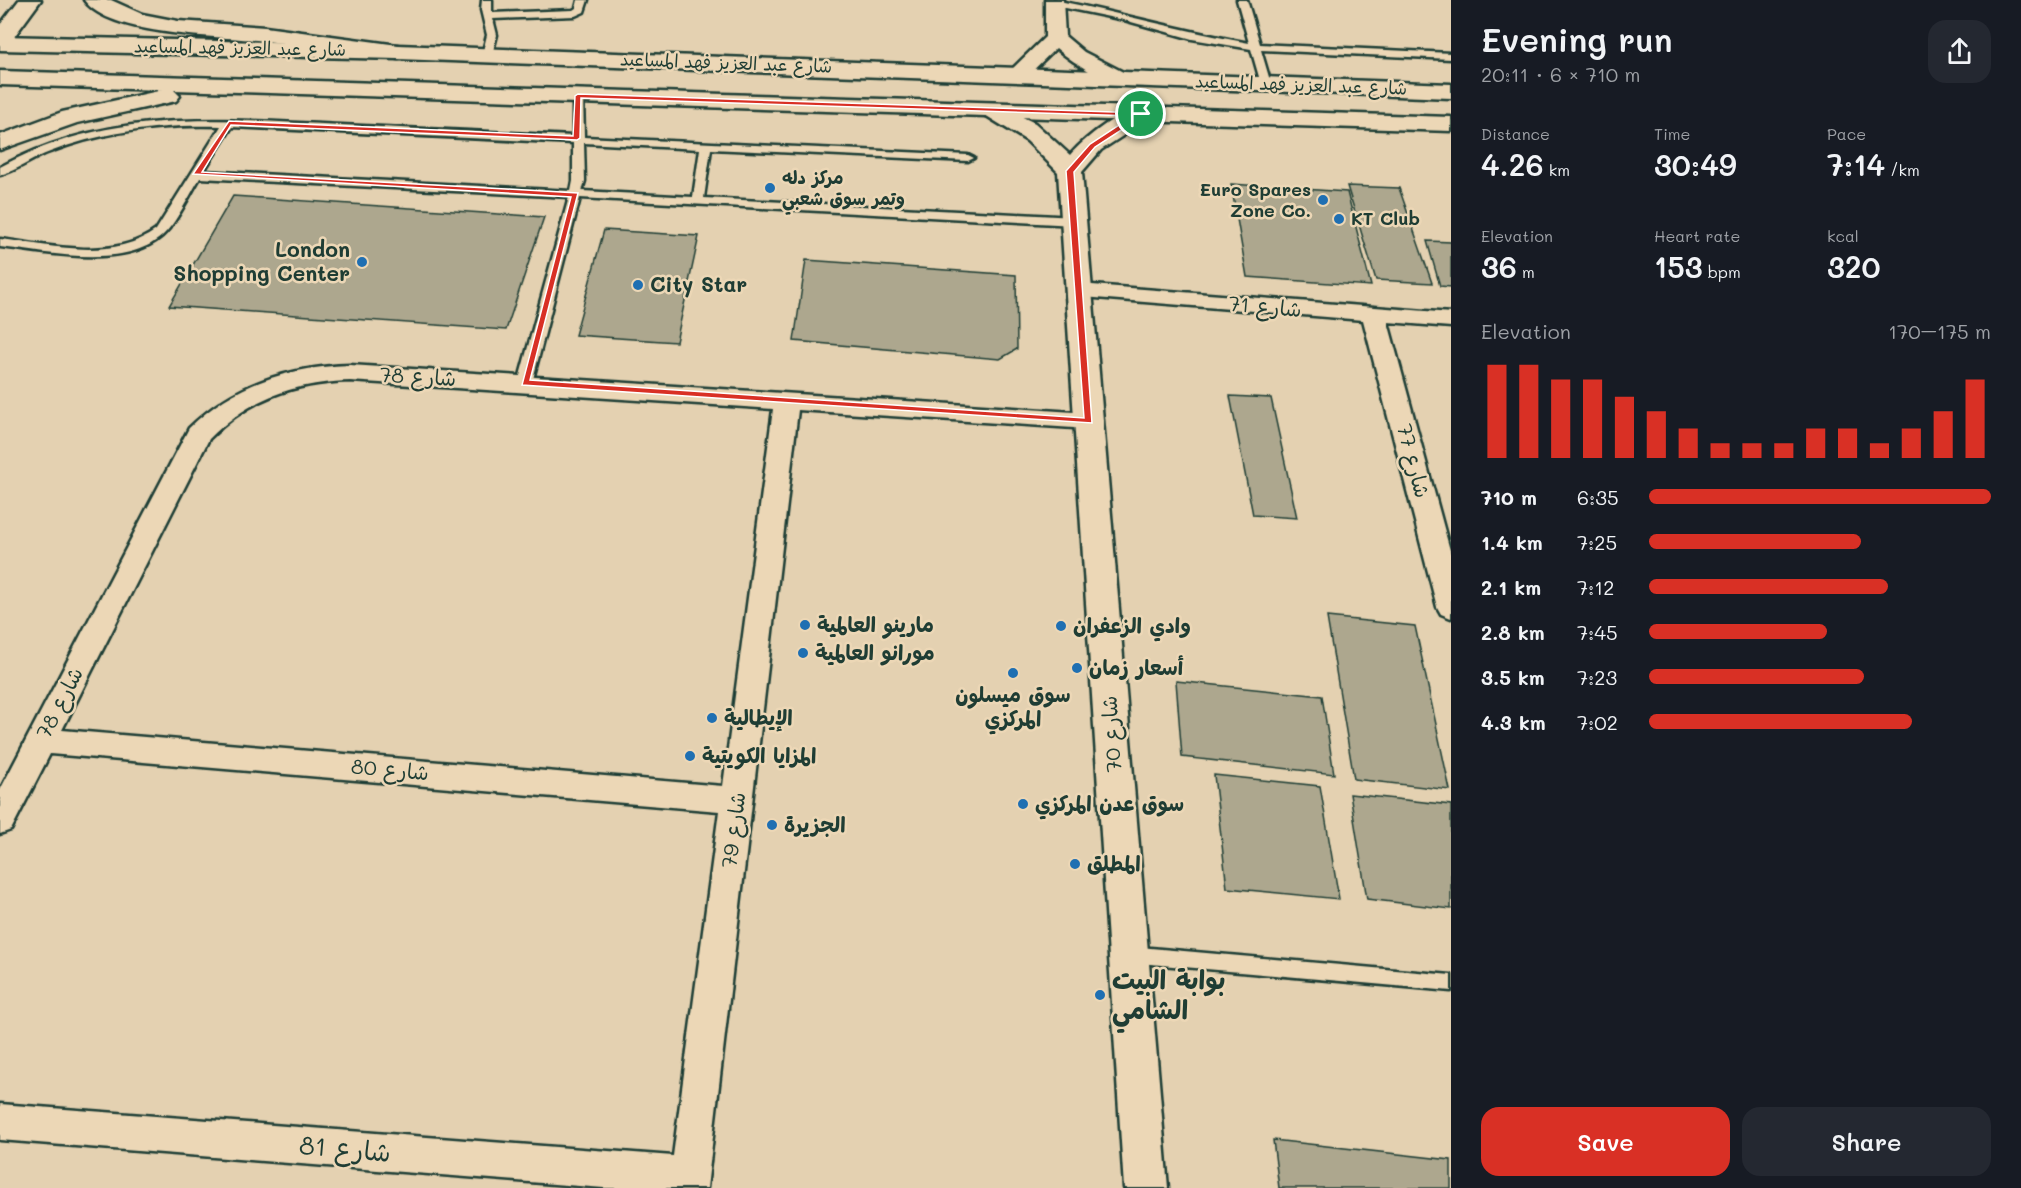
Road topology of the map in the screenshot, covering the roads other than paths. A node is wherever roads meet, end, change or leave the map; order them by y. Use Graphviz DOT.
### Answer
graph roads {
  1 [pos="30,0"];
  2 [pos="95,0"];
  3 [pos="487,0"];
  4 [pos="583,0"];
  5 [pos="1242,0"];
  6 [pos="1054,2"];
  7 [pos="488,16"];
  8 [pos="1055,38"];
  9 [pos="0,41"];
  10 [pos="1256,47"];
  11 [pos="398,52"];
  12 [pos="487,55"];
  13 [pos="1451,56"];
  14 [pos="1017,75"];
  15 [pos="0,78"];
  16 [pos="1122,79"];
  17 [pos="1266,84"];
  18 [pos="259,85"];
  19 [pos="1451,91"];
  20 [pos="578,96"];
  21 [pos="993,110"];
  22 [pos="1141,114"];
  23 [pos="229,123"];
  24 [pos="1451,124"];
  25 [pos="577,138"];
  26 [pos="0,143"];
  27 [pos="706,145"];
  28 [pos="968,158"];
  29 [pos="1070,171"];
  30 [pos="0,172"];
  31 [pos="197,174"];
  32 [pos="576,195"];
  33 [pos="698,201"];
  34 [pos="1075,221"];
  35 [pos="0,243"];
  36 [pos="1079,291"];
  37 [pos="1374,316"];
  38 [pos="1451,320"];
  39 [pos="525,383"];
  40 [pos="787,400"];
  41 [pos="1089,421"];
  42 [pos="1451,607"];
  43 [pos="41,741"];
  44 [pos="738,800"];
  45 [pos="0,821"];
  46 [pos="1128,954"];
  47 [pos="1451,983"];
  48 [pos="0,1122"];
  49 [pos="689,1182"];
  50 [pos="1146,1188"];
  1 -- 9 [label="main road"];
  2 -- 11 [label="main road"];
  3 -- 7 [label="lane"];
  4 -- 7 [label="lane"];
  5 -- 10 [label="lane"];
  6 -- 8 [label="street"];
  6 -- 10 [label="lane"];
  7 -- 12 [label="lane"];
  8 -- 14 [label="street"];
  8 -- 16 [label="street"];
  9 -- 11 [label="main road, شارع عبد العزيز فهد المساعيد"];
  10 -- 13 [label="lane"];
  10 -- 17 [label="lane"];
  11 -- 12 [label="main road, شارع عبد العزيز فهد المساعيد"];
  12 -- 14 [label="main road, شارع عبد العزيز فهد المساعيد"];
  14 -- 16 [label="main road, شارع عبد العزيز فهد المساعيد"];
  15 -- 18 [label="main road, شارع عبد العزيز فهد المساعيد"];
  16 -- 17 [label="main road, شارع عبد العزيز فهد المساعيد"];
  17 -- 19 [label="main road, شارع عبد العزيز فهد المساعيد"];
  18 -- 20 [label="main road, شارع عبد العزيز فهد المساعيد"];
  18 -- 26 [label="main road"];
  20 -- 21 [label="main road, شارع عبد العزيز فهد المساعيد"];
  20 -- 25 [label="lane"];
  21 -- 22 [label="main road, شارع عبد العزيز فهد المساعيد"];
  21 -- 29 [label="main road"];
  22 -- 24 [label="main road, شارع عبد العزيز فهد المساعيد"];
  22 -- 29 [label="main road"];
  23 -- 25 [label="lane"];
  23 -- 30 [label="lane"];
  23 -- 31 [label="lane"];
  25 -- 27 [label="lane"];
  25 -- 32 [label="lane"];
  27 -- 28 [label="lane"];
  27 -- 33 [label="lane"];
  29 -- 34 [label="main road, شارع 70"];
  31 -- 32 [label="lane"];
  31 -- 35 [label="lane"];
  32 -- 33 [label="lane"];
  32 -- 39 [label="lane"];
  33 -- 34 [label="lane"];
  34 -- 36 [label="main road, شارع 70"];
  36 -- 37 [label="street, شارع 71"];
  36 -- 41 [label="main road, شارع 70"];
  37 -- 38 [label="street, شارع 71"];
  37 -- 42 [label="street, شارع 77"];
  39 -- 40 [label="street, شارع 78"];
  39 -- 43 [label="street, شارع 78"];
  40 -- 41 [label="street, شارع 78"];
  40 -- 44 [label="street, شارع 79"];
  41 -- 46 [label="main road, شارع 70"];
  43 -- 44 [label="street, شارع 80"];
  43 -- 45 [label="street, شارع 78"];
  44 -- 49 [label="street, شارع 79"];
  46 -- 47 [label="lane"];
  46 -- 50 [label="main road, شارع 70"];
  48 -- 49 [label="street, شارع 81"];
}
